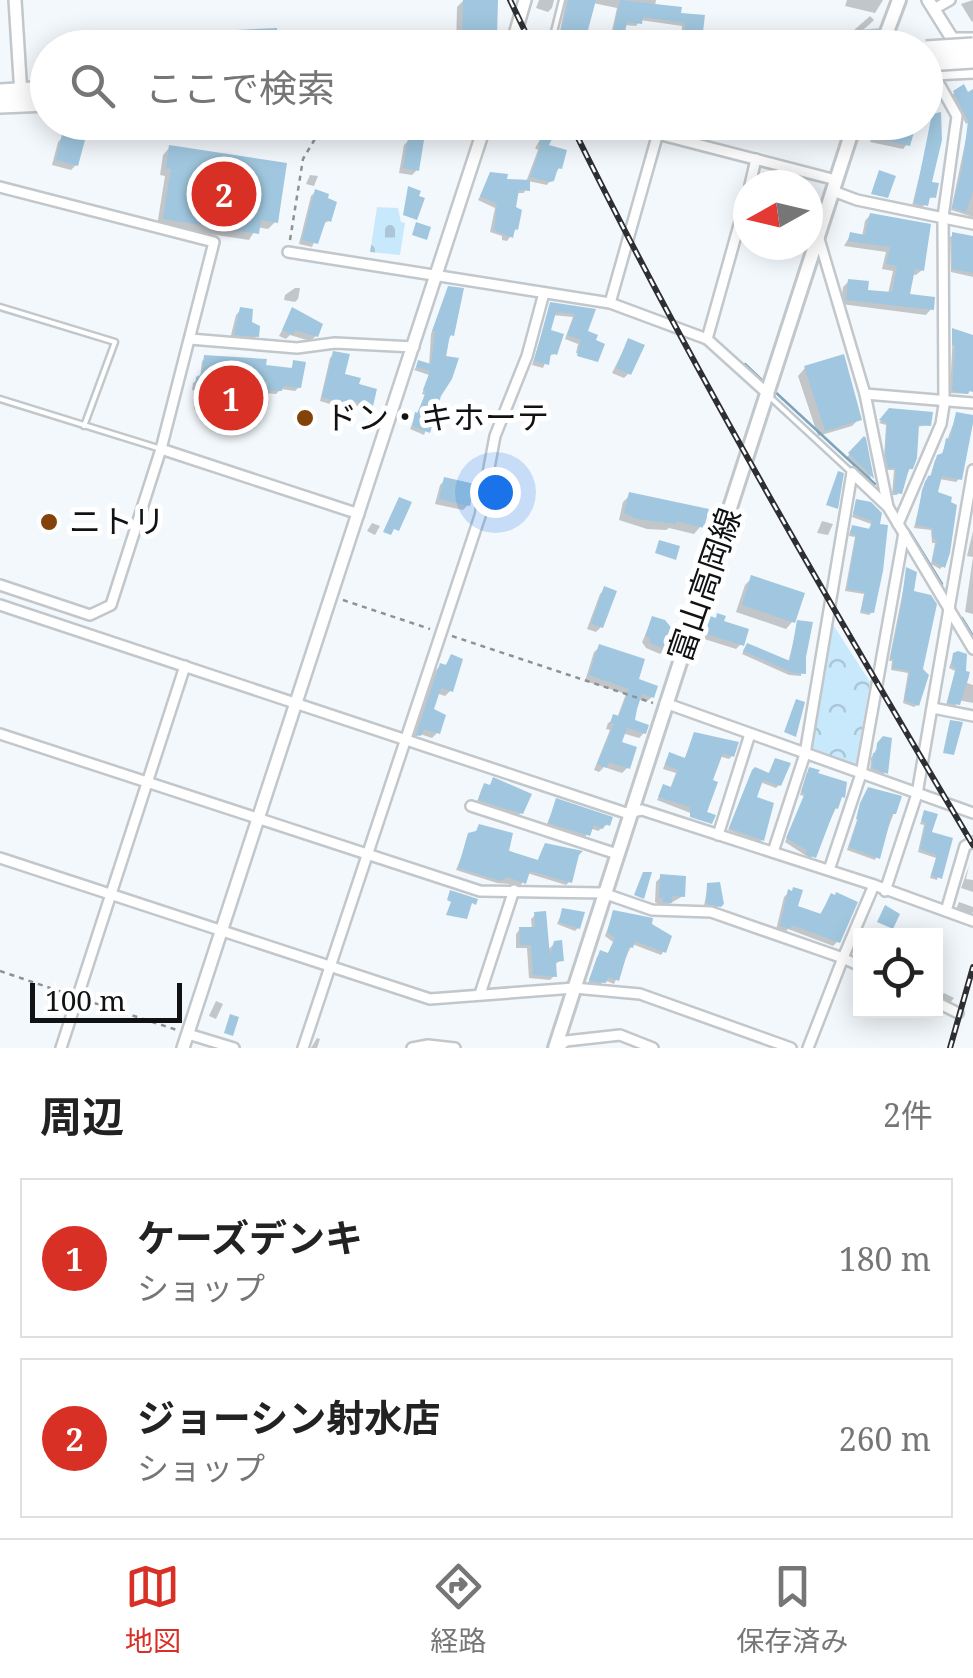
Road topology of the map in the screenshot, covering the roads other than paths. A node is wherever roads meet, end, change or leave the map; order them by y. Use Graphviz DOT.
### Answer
graph roads {
  1 [pos="15,0"];
  2 [pos="526,0"];
  3 [pos="562,0"];
  4 [pos="899,0"];
  5 [pos="950,0"];
  6 [pos="931,5"];
  7 [pos="517,30"];
  8 [pos="554,30"];
  9 [pos="888,30"];
  10 [pos="952,38"];
  11 [pos="973,38"];
  12 [pos="973,46"];
  13 [pos="943,47"];
  14 [pos="973,60"];
  15 [pos="943,67"];
  16 [pos="943,72"];
  17 [pos="973,73"];
  18 [pos="0,92"];
  19 [pos="943,94"];
  20 [pos="30,95"];
  21 [pos="21,97"];
  22 [pos="30,99"];
  23 [pos="0,105"];
  24 [pos="480,140"];
  25 [pos="656,140"];
  26 [pos="684,140"];
  27 [pos="850,140"];
  28 [pos="756,159"];
  29 [pos="753,170"];
  30 [pos="835,185"];
  31 [pos="0,188"];
  32 [pos="943,218"];
  33 [pos="973,224"];
  34 [pos="823,226"];
  35 [pos="733,246"];
  36 [pos="288,252"];
  37 [pos="823,252"];
  38 [pos="812,260"];
  39 [pos="436,276"];
  40 [pos="544,293"];
  41 [pos="610,303"];
  42 [pos="0,307"];
  43 [pos="190,339"];
  44 [pos="707,339"];
  45 [pos="414,347"];
  46 [pos="866,394"];
  47 [pos="768,396"];
  48 [pos="944,399"];
  49 [pos="0,400"];
  50 [pos="973,404"];
  51 [pos="84,426"];
  52 [pos="161,449"];
  53 [pos="973,470"];
  54 [pos="852,473"];
  55 [pos="888,507"];
  56 [pos="359,514"];
  57 [pos="969,515"];
  58 [pos="901,528"];
  59 [pos="0,586"];
  60 [pos="0,605"];
  61 [pos="950,614"];
  62 [pos="973,649"];
  63 [pos="185,666"];
  64 [pos="297,702"];
  65 [pos="665,703"];
  66 [pos="933,708"];
  67 [pos="973,716"];
  68 [pos="0,734"];
  69 [pos="750,734"];
  70 [pos="404,738"];
  71 [pos="805,754"];
  72 [pos="861,774"];
  73 [pos="147,782"];
  74 [pos="916,794"];
  75 [pos="470,806"];
  76 [pos="632,811"];
  77 [pos="973,812"];
  78 [pos="259,818"];
  79 [pos="718,835"];
  80 [pos="973,842"];
  81 [pos="773,852"];
  82 [pos="365,854"];
  83 [pos="617,854"];
  84 [pos="0,858"];
  85 [pos="829,870"];
  86 [pos="874,885"];
  87 [pos="514,890"];
  88 [pos="885,891"];
  89 [pos="110,894"];
  90 [pos="604,894"];
  91 [pos="946,911"];
  92 [pos="973,920"];
  93 [pos="222,930"];
  94 [pos="843,958"];
  95 [pos="853,963"];
  96 [pos="330,968"];
  97 [pos="574,988"];
  98 [pos="480,994"];
  99 [pos="943,1005"];
  100 [pos="958,1012"];
  101 [pos="188,1034"];
  102 [pos="61,1048"];
  103 [pos="183,1048"];
  104 [pos="234,1048"];
  105 [pos="303,1048"];
  106 [pos="412,1048"];
  107 [pos="455,1048"];
  108 [pos="556,1048"];
  109 [pos="653,1048"];
  110 [pos="791,1048"];
  111 [pos="808,1048"];
  1 -- 21 [label="street"];
  2 -- 7 [label="street"];
  3 -- 8 [label="lane"];
  4 -- 9 [label="main road"];
  5 -- 6 [label="street"];
  6 -- 10 [label="street"];
  10 -- 11 [label="street"];
  10 -- 17 [label="street"];
  12 -- 13 [label="highway, bridge"];
  14 -- 15 [label="highway, bridge"];
  16 -- 17 [label="street"];
  18 -- 21 [label="highway"];
  19 -- 32 [label="street"];
  20 -- 21 [label="highway"];
  21 -- 22 [label="highway"];
  21 -- 23 [label="highway"];
  24 -- 39 [label="street"];
  25 -- 41 [label="street"];
  26 -- 28 [label="street"];
  27 -- 30 [label="main road, 富山高岡線"];
  28 -- 29 [label="street"];
  28 -- 30 [label="street"];
  30 -- 32 [label="street"];
  30 -- 34 [label="main road, 富山高岡線"];
  31 -- 43 [label="street"];
  32 -- 33 [label="street"];
  32 -- 48 [label="street"];
  35 -- 44 [label="street"];
  36 -- 39 [label="street"];
  37 -- 46 [label="street"];
  38 -- 47 [label="main road, 富山高岡線"];
  39 -- 40 [label="street"];
  39 -- 45 [label="street"];
  40 -- 41 [label="street"];
  40 -- 70 [label="street"];
  41 -- 44 [label="street"];
  42 -- 51 [label="lane"];
  43 -- 45 [label="street"];
  43 -- 52 [label="street"];
  44 -- 47 [label="street"];
  45 -- 56 [label="street"];
  46 -- 48 [label="street"];
  46 -- 55 [label="street"];
  47 -- 54 [label="lane"];
  47 -- 65 [label="main road, 富山高岡線"];
  48 -- 50 [label="street"];
  48 -- 58 [label="street"];
  49 -- 51 [label="lane"];
  51 -- 52 [label="lane"];
  52 -- 56 [label="street"];
  52 -- 59 [label="street"];
  53 -- 57 [label="street"];
  54 -- 55 [label="street"];
  54 -- 71 [label="street"];
  55 -- 58 [label="street"];
  56 -- 64 [label="street"];
  57 -- 61 [label="street"];
  58 -- 61 [label="street"];
  58 -- 72 [label="street"];
  60 -- 63 [label="street"];
  61 -- 62 [label="street"];
  61 -- 66 [label="street"];
  63 -- 64 [label="street"];
  63 -- 73 [label="street"];
  64 -- 70 [label="street"];
  64 -- 78 [label="street"];
  65 -- 69 [label="street"];
  65 -- 76 [label="main road, 富山高岡線"];
  66 -- 67 [label="street"];
  66 -- 74 [label="street"];
  68 -- 73 [label="street"];
  69 -- 71 [label="street"];
  69 -- 79 [label="street"];
  70 -- 76 [label="street"];
  70 -- 82 [label="street"];
  71 -- 72 [label="street"];
  71 -- 81 [label="street"];
  72 -- 74 [label="street"];
  72 -- 85 [label="street"];
  73 -- 78 [label="street"];
  73 -- 89 [label="street"];
  74 -- 77 [label="street"];
  74 -- 88 [label="street"];
  75 -- 83 [label="street"];
  76 -- 79 [label="street"];
  76 -- 83 [label="main road, 富山高岡線"];
  78 -- 82 [label="street"];
  78 -- 93 [label="street"];
  79 -- 81 [label="street"];
  80 -- 91 [label="street"];
  81 -- 85 [label="street"];
  82 -- 87 [label="street"];
  82 -- 96 [label="street"];
  83 -- 90 [label="main road, 富山高岡線"];
  84 -- 89 [label="street"];
  85 -- 86 [label="street"];
  86 -- 88 [label="street"];
  86 -- 94 [label="street"];
  87 -- 90 [label="street"];
  87 -- 98 [label="street"];
  88 -- 91 [label="street"];
  89 -- 93 [label="street"];
  89 -- 102 [label="street"];
  90 -- 94 [label="street"];
  90 -- 97 [label="main road, 富山高岡線"];
  91 -- 92 [label="street"];
  93 -- 96 [label="street"];
  93 -- 101 [label="street"];
  94 -- 95 [label="street"];
  94 -- 111 [label="street"];
  96 -- 98 [label="street"];
  96 -- 105 [label="street"];
  97 -- 98 [label="street"];
  97 -- 108 [label="main road, 富山高岡線"];
  97 -- 110 [label="street"];
  99 -- 100 [label="street"];
  101 -- 103 [label="street"];
  101 -- 104 [label="street"];
  106 -- 107 [label="street"];
  108 -- 109 [label="street"];
}
